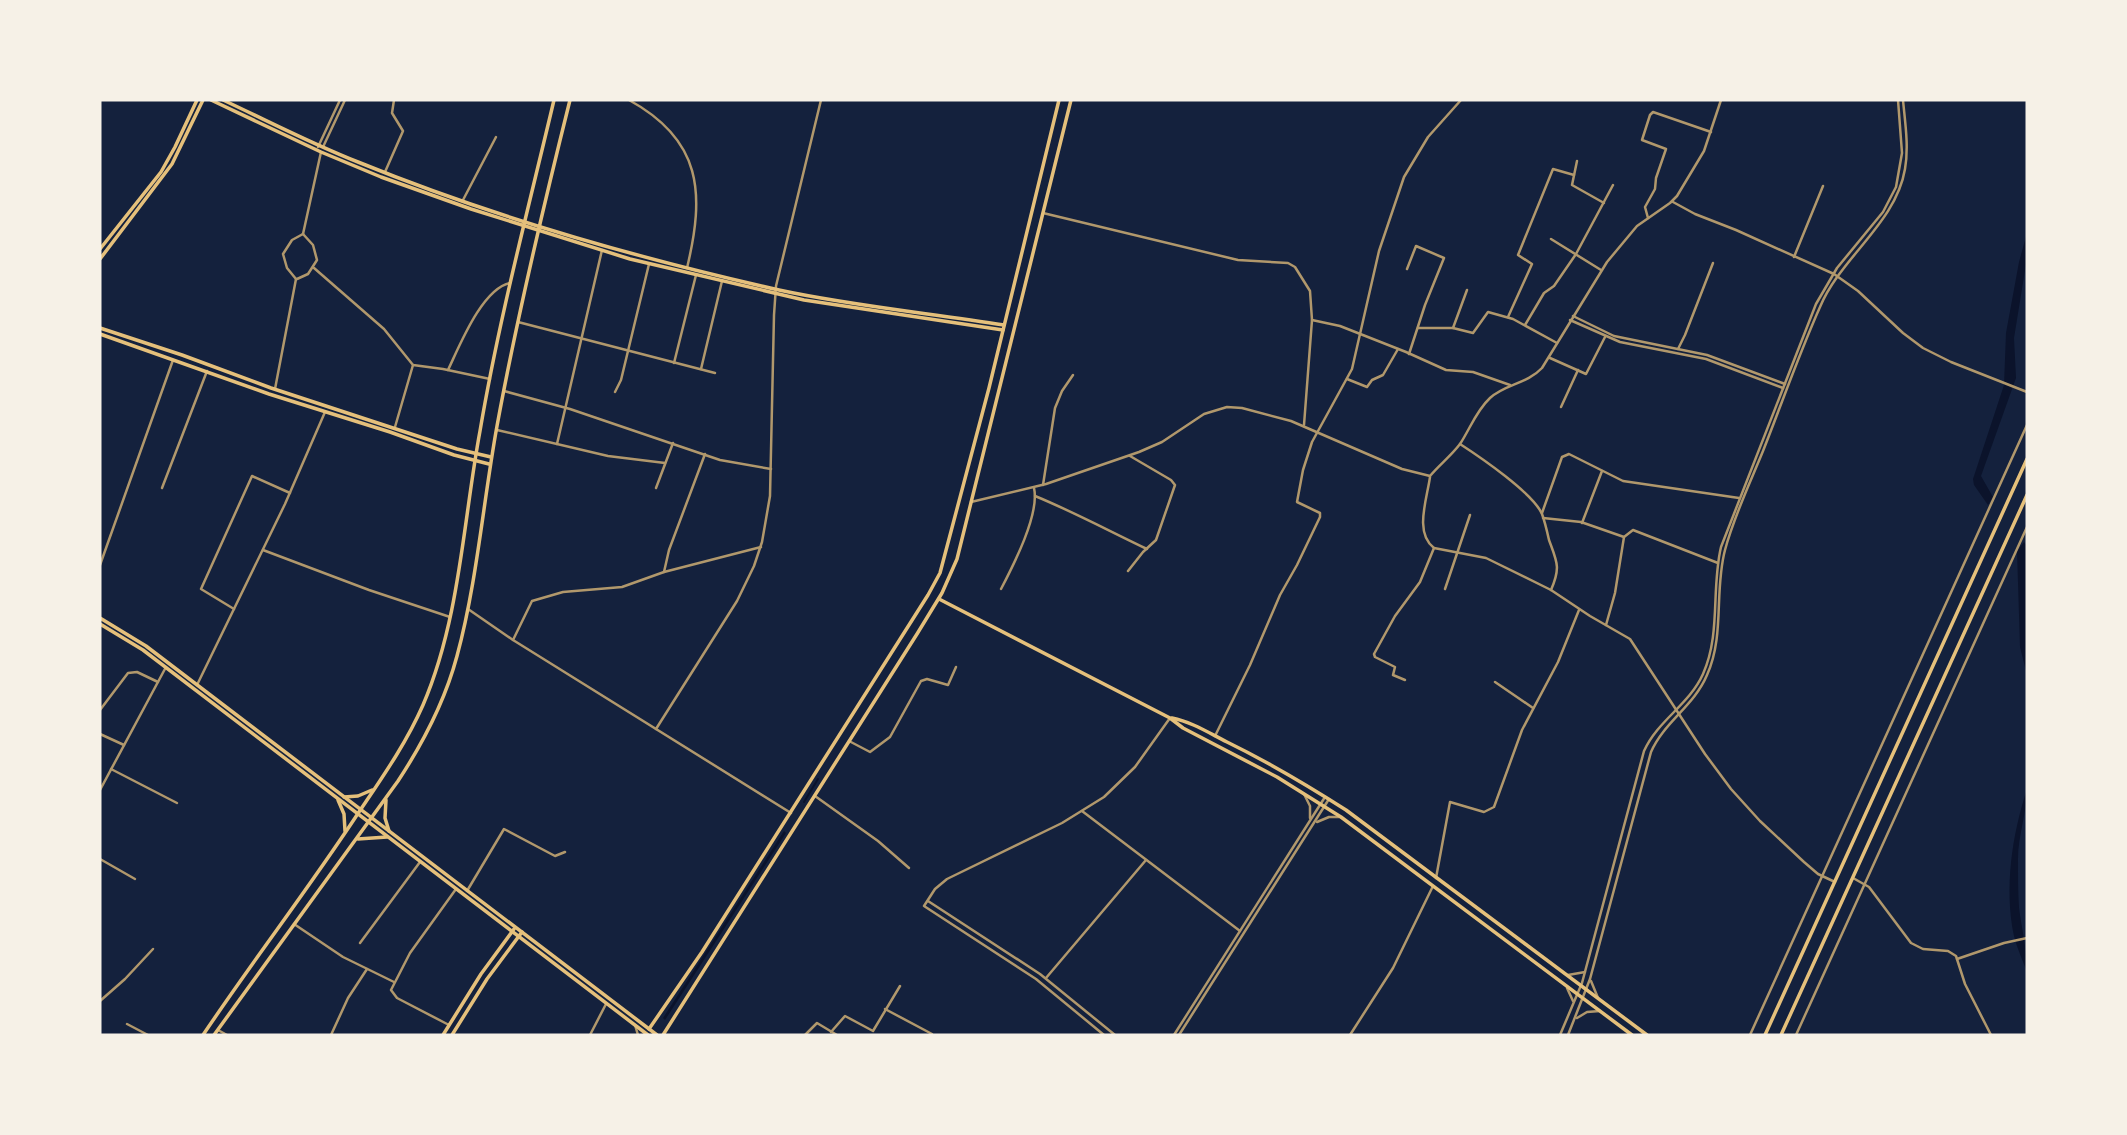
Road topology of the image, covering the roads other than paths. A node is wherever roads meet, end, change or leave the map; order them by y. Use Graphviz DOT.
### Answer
graph roads {
  1 [pos="197,100"];
  2 [pos="203,100"];
  3 [pos="211,100"];
  4 [pos="223,100"];
  5 [pos="340,100"];
  6 [pos="345,100"];
  7 [pos="394,100"];
  8 [pos="554,100"];
  9 [pos="570,100"];
  10 [pos="629,100"];
  11 [pos="821,100"];
  12 [pos="1059,100"];
  13 [pos="1071,100"];
  14 [pos="1461,100"];
  15 [pos="1721,100"];
  16 [pos="1901,100"];
  17 [pos="232,102"];
  18 [pos="1711,132"];
  19 [pos="496,137"];
  20 [pos="320,149"];
  21 [pos="1577,162"];
  22 [pos="384,173"];
  23 [pos="1574,175"];
  24 [pos="1613,185"];
  25 [pos="1824,187"];
  26 [pos="463,201"];
  27 [pos="1672,201"];
  28 [pos="1604,203"];
  29 [pos="1043,213"];
  30 [pos="1648,218"];
  31 [pos="524,223"];
  32 [pos="539,227"];
  33 [pos="303,234"];
  34 [pos="1551,239"];
  35 [pos="100,249"];
  36 [pos="602,250"];
  37 [pos="1576,254"];
  38 [pos="1794,257"];
  39 [pos="100,259"];
  40 [pos="1713,263"];
  41 [pos="649,264"];
  42 [pos="314,268"];
  43 [pos="687,268"];
  44 [pos="1407,269"];
  45 [pos="1601,270"];
  46 [pos="696,275"];
  47 [pos="1835,275"];
  48 [pos="296,279"];
  49 [pos="722,281"];
  50 [pos="510,283"];
  51 [pos="1467,290"];
  52 [pos="776,292"];
  53 [pos="1508,317"];
  54 [pos="1572,318"];
  55 [pos="1312,320"];
  56 [pos="518,322"];
  57 [pos="1525,325"];
  58 [pos="1004,327"];
  59 [pos="100,328"];
  60 [pos="1418,328"];
  61 [pos="1453,328"];
  62 [pos="100,334"];
  63 [pos="1359,334"];
  64 [pos="1605,337"];
  65 [pos="580,338"];
  66 [pos="1557,343"];
  67 [pos="1398,349"];
  68 [pos="1678,349"];
  69 [pos="629,351"];
  70 [pos="1409,354"];
  71 [pos="1549,357"];
  72 [pos="174,359"];
  73 [pos="674,363"];
  74 [pos="413,365"];
  75 [pos="701,369"];
  76 [pos="448,370"];
  77 [pos="1578,370"];
  78 [pos="207,371"];
  79 [pos="715,373"];
  80 [pos="1073,375"];
  81 [pos="490,379"];
  82 [pos="1347,379"];
  83 [pos="1513,386"];
  84 [pos="1786,386"];
  85 [pos="275,389"];
  86 [pos="504,391"];
  87 [pos="615,392"];
  88 [pos="2027,392"];
  89 [pos="1561,407"];
  90 [pos="566,408"];
  91 [pos="325,411"];
  92 [pos="1304,425"];
  93 [pos="2027,425"];
  94 [pos="395,427"];
  95 [pos="496,429"];
  96 [pos="1317,431"];
  97 [pos="673,443"];
  98 [pos="557,444"];
  99 [pos="1460,444"];
  100 [pos="476,454"];
  101 [pos="705,454"];
  102 [pos="1129,455"];
  103 [pos="491,457"];
  104 [pos="2027,459"];
  105 [pos="474,461"];
  106 [pos="665,463"];
  107 [pos="490,464"];
  108 [pos="771,469"];
  109 [pos="1602,471"];
  110 [pos="1430,476"];
  111 [pos="1043,485"];
  112 [pos="162,488"];
  113 [pos="656,488"];
  114 [pos="1034,488"];
  115 [pos="290,493"];
  116 [pos="2027,495"];
  117 [pos="1035,496"];
  118 [pos="1739,498"];
  119 [pos="971,502"];
  120 [pos="1542,513"];
  121 [pos="1469,515"];
  122 [pos="1543,518"];
  123 [pos="1582,523"];
  124 [pos="2027,527"];
  125 [pos="1624,537"];
  126 [pos="761,547"];
  127 [pos="1434,548"];
  128 [pos="1147,549"];
  129 [pos="263,550"];
  130 [pos="1458,553"];
  131 [pos="1718,563"];
  132 [pos="100,565"];
  133 [pos="1128,571"];
  134 [pos="664,572"];
  135 [pos="1001,589"];
  136 [pos="1445,589"];
  137 [pos="1551,590"];
  138 [pos="939,599"];
  139 [pos="467,608"];
  140 [pos="234,609"];
  141 [pos="1579,610"];
  142 [pos="450,617"];
  143 [pos="100,618"];
  144 [pos="100,624"];
  145 [pos="1606,625"];
  146 [pos="513,640"];
  147 [pos="166,667"];
  148 [pos="956,667"];
  149 [pos="1405,680"];
  150 [pos="158,682"];
  151 [pos="1495,682"];
  152 [pos="197,685"];
  153 [pos="1533,708"];
  154 [pos="100,709"];
  155 [pos="1678,712"];
  156 [pos="1170,718"];
  157 [pos="656,729"];
  158 [pos="100,734"];
  159 [pos="1215,736"];
  160 [pos="849,741"];
  161 [pos="124,745"];
  162 [pos="111,769"];
  163 [pos="374,789"];
  164 [pos="100,790"];
  165 [pos="1301,792"];
  166 [pos="814,796"];
  167 [pos="344,797"];
  168 [pos="386,798"];
  169 [pos="1327,798"];
  170 [pos="338,800"];
  171 [pos="177,803"];
  172 [pos="1323,805"];
  173 [pos="1082,811"];
  174 [pos="359,812"];
  175 [pos="791,813"];
  176 [pos="1341,817"];
  177 [pos="370,820"];
  178 [pos="1312,822"];
  179 [pos="345,833"];
  180 [pos="388,835"];
  181 [pos="356,839"];
  182 [pos="565,852"];
  183 [pos="100,859"];
  184 [pos="1146,860"];
  185 [pos="420,862"];
  186 [pos="909,868"];
  187 [pos="1822,876"];
  188 [pos="1436,878"];
  189 [pos="1853,878"];
  190 [pos="135,879"];
  191 [pos="1835,882"];
  192 [pos="1865,884"];
  193 [pos="1433,886"];
  194 [pos="456,889"];
  195 [pos="467,891"];
  196 [pos="928,901"];
  197 [pos="293,924"];
  198 [pos="513,929"];
  199 [pos="1240,931"];
  200 [pos="520,934"];
  201 [pos="2027,938"];
  202 [pos="360,943"];
  203 [pos="153,949"];
  204 [pos="1957,959"];
  205 [pos="367,969"];
  206 [pos="1585,972"];
  207 [pos="1566,975"];
  208 [pos="1046,978"];
  209 [pos="1590,979"];
  210 [pos="394,982"];
  211 [pos="1565,985"];
  212 [pos="900,986"];
  213 [pos="1581,986"];
  214 [pos="1587,990"];
  215 [pos="1577,994"];
  216 [pos="1584,999"];
  217 [pos="1600,1000"];
  218 [pos="100,1001"];
  219 [pos="606,1003"];
  220 [pos="1574,1004"];
  221 [pos="885,1009"];
  222 [pos="1600,1011"];
  223 [pos="1575,1020"];
  224 [pos="127,1024"];
  225 [pos="449,1025"];
  226 [pos="635,1025"];
  227 [pos="218,1030"];
  228 [pos="831,1032"];
  229 [pos="647,1033"];
  230 [pos="932,1034"];
  231 [pos="148,1035"];
  232 [pos="203,1035"];
  233 [pos="214,1035"];
  234 [pos="226,1035"];
  235 [pos="331,1035"];
  236 [pos="443,1035"];
  237 [pos="452,1035"];
  238 [pos="590,1035"];
  239 [pos="638,1035"];
  240 [pos="657,1035"];
  241 [pos="663,1035"];
  242 [pos="805,1035"];
  243 [pos="836,1035"];
  244 [pos="1104,1035"];
  245 [pos="1115,1035"];
  246 [pos="1174,1035"];
  247 [pos="1179,1035"];
  248 [pos="1350,1035"];
  249 [pos="1560,1035"];
  250 [pos="1568,1035"];
  251 [pos="1632,1035"];
  252 [pos="1647,1035"];
  253 [pos="1749,1035"];
  254 [pos="1765,1035"];
  255 [pos="1781,1035"];
  256 [pos="1796,1035"];
  257 [pos="1991,1035"];
  1 -- 35 [label="main road"];
  2 -- 39 [label="main road"];
  3 -- 20 [label="main road"];
  4 -- 17 [label="main road"];
  5 -- 20 [label="street"];
  6 -- 20 [label="street"];
  7 -- 22 [label="street"];
  8 -- 31 [label="main road"];
  9 -- 32 [label="main road"];
  10 -- 43 [label="street"];
  11 -- 52 [label="street"];
  12 -- 58 [label="main road"];
  13 -- 29 [label="main road"];
  14 -- 63 [label="street"];
  15 -- 18 [label="street"];
  16 -- 47 [label="street"];
  17 -- 20 [label="main road"];
  18 -- 27 [label="street"];
  18 -- 30 [label="street"];
  19 -- 26 [label="street"];
  20 -- 22 [label="main road"];
  20 -- 31 [label="main road"];
  20 -- 33 [label="street"];
  21 -- 23 [label="street"];
  22 -- 26 [label="main road"];
  23 -- 28 [label="street"];
  23 -- 53 [label="street"];
  24 -- 28 [label="street"];
  25 -- 38 [label="street"];
  26 -- 31 [label="main road"];
  27 -- 30 [label="street"];
  27 -- 38 [label="street"];
  28 -- 37 [label="street"];
  29 -- 55 [label="street"];
  29 -- 119 [label="main road"];
  30 -- 45 [label="street"];
  31 -- 32 [label="main road"];
  31 -- 50 [label="main road"];
  32 -- 36 [label="main road"];
  32 -- 43 [label="main road"];
  32 -- 56 [label="main road"];
  33 -- 42 [label="street"];
  33 -- 48 [label="street"];
  34 -- 37 [label="street"];
  36 -- 41 [label="main road"];
  36 -- 65 [label="street"];
  37 -- 45 [label="street"];
  37 -- 57 [label="street"];
  38 -- 47 [label="street"];
  40 -- 68 [label="street"];
  41 -- 46 [label="main road"];
  41 -- 69 [label="street"];
  42 -- 48 [label="street"];
  42 -- 74 [label="street"];
  43 -- 52 [label="main road"];
  44 -- 60 [label="street"];
  45 -- 54 [label="street"];
  46 -- 49 [label="main road"];
  46 -- 73 [label="street"];
  47 -- 84 [label="street"];
  47 -- 88 [label="street"];
  48 -- 85 [label="street"];
  49 -- 52 [label="main road"];
  49 -- 75 [label="street"];
  50 -- 76 [label="street"];
  50 -- 81 [label="main road"];
  51 -- 61 [label="street"];
  52 -- 58 [label="main road"];
  52 -- 108 [label="street"];
  53 -- 57 [label="street"];
  53 -- 61 [label="street"];
  54 -- 64 [label="street"];
  54 -- 66 [label="street"];
  54 -- 68 [label="street"];
  55 -- 63 [label="street"];
  55 -- 92 [label="street"];
  56 -- 65 [label="street"];
  56 -- 86 [label="main road"];
  57 -- 66 [label="street"];
  58 -- 175 [label="main road"];
  59 -- 85 [label="main road"];
  60 -- 61 [label="street"];
  60 -- 70 [label="street"];
  62 -- 72 [label="main road"];
  63 -- 67 [label="street"];
  63 -- 82 [label="street"];
  64 -- 77 [label="street"];
  64 -- 84 [label="street"];
  65 -- 69 [label="street"];
  65 -- 90 [label="street"];
  66 -- 71 [label="street"];
  67 -- 70 [label="street"];
  67 -- 82 [label="street"];
  68 -- 84 [label="street"];
  69 -- 73 [label="street"];
  69 -- 87 [label="street"];
  70 -- 83 [label="street"];
  71 -- 77 [label="street"];
  71 -- 83 [label="street"];
  72 -- 78 [label="main road"];
  72 -- 132 [label="street"];
  73 -- 75 [label="street"];
  74 -- 76 [label="street"];
  74 -- 94 [label="street"];
  75 -- 79 [label="street"];
  76 -- 81 [label="street"];
  77 -- 89 [label="street"];
  78 -- 91 [label="main road"];
  78 -- 112 [label="street"];
  80 -- 111 [label="street"];
  81 -- 100 [label="main road"];
  82 -- 96 [label="street"];
  83 -- 99 [label="street"];
  84 -- 118 [label="street"];
  84 -- 155 [label="street"];
  85 -- 94 [label="main road"];
  86 -- 90 [label="street"];
  86 -- 95 [label="main road"];
  90 -- 97 [label="street"];
  90 -- 98 [label="street"];
  91 -- 105 [label="main road"];
  91 -- 115 [label="street"];
  92 -- 96 [label="street"];
  92 -- 102 [label="street"];
  93 -- 187 [label="street"];
  94 -- 100 [label="main road"];
  95 -- 98 [label="street"];
  95 -- 103 [label="main road"];
  96 -- 110 [label="street"];
  96 -- 159 [label="street"];
  97 -- 101 [label="street"];
  97 -- 106 [label="street"];
  98 -- 106 [label="street"];
  99 -- 110 [label="street"];
  99 -- 120 [label="street"];
  100 -- 103 [label="main road"];
  100 -- 105 [label="main road"];
  101 -- 108 [label="street"];
  101 -- 134 [label="street"];
  102 -- 111 [label="street"];
  102 -- 128 [label="street"];
  103 -- 107 [label="main road"];
  104 -- 191 [label="main road"];
  105 -- 107 [label="main road"];
  105 -- 142 [label="main road"];
  106 -- 113 [label="street"];
  107 -- 139 [label="main road"];
  108 -- 126 [label="street"];
  109 -- 118 [label="street"];
  109 -- 120 [label="street"];
  109 -- 123 [label="street"];
  110 -- 127 [label="street"];
  111 -- 114 [label="street"];
  114 -- 117 [label="street"];
  114 -- 119 [label="street"];
  115 -- 129 [label="street"];
  115 -- 140 [label="street"];
  116 -- 189 [label="main road"];
  117 -- 128 [label="street"];
  117 -- 135 [label="street"];
  118 -- 131 [label="street"];
  119 -- 138 [label="main road"];
  120 -- 122 [label="street"];
  121 -- 130 [label="street"];
  122 -- 123 [label="street"];
  122 -- 137 [label="street"];
  123 -- 125 [label="street"];
  124 -- 192 [label="street"];
  125 -- 131 [label="street"];
  125 -- 145 [label="street"];
  126 -- 134 [label="street"];
  126 -- 157 [label="street"];
  127 -- 130 [label="street"];
  127 -- 149 [label="street"];
  128 -- 133 [label="street"];
  129 -- 140 [label="street"];
  129 -- 142 [label="street"];
  130 -- 136 [label="street"];
  130 -- 137 [label="street"];
  131 -- 155 [label="street"];
  134 -- 146 [label="street"];
  137 -- 141 [label="street"];
  138 -- 156 [label="main road"];
  138 -- 160 [label="main road"];
  139 -- 146 [label="street"];
  139 -- 168 [label="main road"];
  140 -- 152 [label="street"];
  141 -- 145 [label="street"];
  141 -- 153 [label="street"];
  142 -- 163 [label="main road"];
  143 -- 152 [label="main road"];
  144 -- 147 [label="main road"];
  145 -- 155 [label="street"];
  146 -- 157 [label="street"];
  147 -- 150 [label="street"];
  147 -- 170 [label="main road"];
  148 -- 160 [label="street"];
  150 -- 154 [label="street"];
  150 -- 161 [label="street"];
  151 -- 153 [label="street"];
  152 -- 167 [label="main road"];
  153 -- 188 [label="street"];
  155 -- 187 [label="street"];
  155 -- 206 [label="street"];
  155 -- 209 [label="street"];
  156 -- 159 [label="main road"];
  156 -- 165 [label="main road"];
  156 -- 173 [label="street"];
  157 -- 175 [label="street"];
  158 -- 161 [label="street"];
  159 -- 169 [label="main road"];
  160 -- 166 [label="main road"];
  161 -- 162 [label="street"];
  162 -- 164 [label="street"];
  162 -- 171 [label="street"];
  163 -- 167 [label="main road"];
  163 -- 174 [label="main road"];
  165 -- 172 [label="main road"];
  165 -- 178 [label="street"];
  166 -- 186 [label="street"];
  166 -- 241 [label="main road"];
  167 -- 174 [label="main road"];
  168 -- 177 [label="main road"];
  168 -- 180 [label="main road"];
  169 -- 172 [label="street"];
  169 -- 188 [label="main road"];
  170 -- 174 [label="main road"];
  170 -- 179 [label="main road"];
  172 -- 176 [label="main road"];
  172 -- 178 [label="street"];
  173 -- 184 [label="street"];
  173 -- 196 [label="street"];
  174 -- 177 [label="main road"];
  174 -- 179 [label="main road"];
  175 -- 229 [label="main road"];
  176 -- 178 [label="street"];
  176 -- 193 [label="main road"];
  177 -- 180 [label="main road"];
  177 -- 181 [label="main road"];
  178 -- 199 [label="street"];
  178 -- 247 [label="street"];
  179 -- 232 [label="main road"];
  180 -- 181 [label="main road"];
  180 -- 185 [label="main road"];
  180 -- 195 [label="main road"];
  181 -- 197 [label="main road"];
  182 -- 195 [label="street"];
  183 -- 190 [label="street"];
  184 -- 199 [label="street"];
  184 -- 208 [label="street"];
  185 -- 194 [label="main road"];
  185 -- 202 [label="street"];
  187 -- 191 [label="street"];
  187 -- 253 [label="street"];
  188 -- 207 [label="main road"];
  189 -- 192 [label="street"];
  189 -- 255 [label="main road"];
  191 -- 254 [label="main road"];
  192 -- 204 [label="street"];
  192 -- 256 [label="street"];
  193 -- 211 [label="main road"];
  193 -- 248 [label="street"];
  194 -- 198 [label="main road"];
  194 -- 210 [label="street"];
  195 -- 198 [label="main road"];
  196 -- 208 [label="street"];
  196 -- 244 [label="street"];
  197 -- 205 [label="street"];
  197 -- 227 [label="main road"];
  198 -- 200 [label="main road"];
  198 -- 225 [label="main road"];
  199 -- 246 [label="street"];
  200 -- 219 [label="main road"];
  200 -- 229 [label="main road"];
  200 -- 237 [label="main road"];
  201 -- 204 [label="street"];
  203 -- 218 [label="street"];
  204 -- 257 [label="street"];
  205 -- 210 [label="street"];
  205 -- 235 [label="street"];
  206 -- 207 [label="street"];
  206 -- 213 [label="street"];
  207 -- 213 [label="main road"];
  208 -- 245 [label="street"];
  209 -- 214 [label="street"];
  209 -- 217 [label="street"];
  210 -- 225 [label="street"];
  211 -- 215 [label="main road"];
  211 -- 220 [label="street"];
  212 -- 221 [label="street"];
  213 -- 214 [label="main road"];
  213 -- 215 [label="street"];
  214 -- 216 [label="street"];
  214 -- 217 [label="main road"];
  215 -- 216 [label="main road"];
  215 -- 220 [label="street"];
  216 -- 222 [label="main road"];
  216 -- 223 [label="street"];
  217 -- 252 [label="main road"];
  219 -- 226 [label="main road"];
  219 -- 238 [label="street"];
  220 -- 249 [label="street"];
  221 -- 228 [label="street"];
  221 -- 230 [label="street"];
  222 -- 223 [label="street"];
  222 -- 251 [label="main road"];
  223 -- 250 [label="street"];
  224 -- 231 [label="street"];
  225 -- 236 [label="main road"];
  226 -- 229 [label="main road"];
  226 -- 239 [label="street"];
  227 -- 233 [label="main road"];
  227 -- 234 [label="street"];
  228 -- 242 [label="street"];
  228 -- 243 [label="street"];
  229 -- 240 [label="main road"];
}
